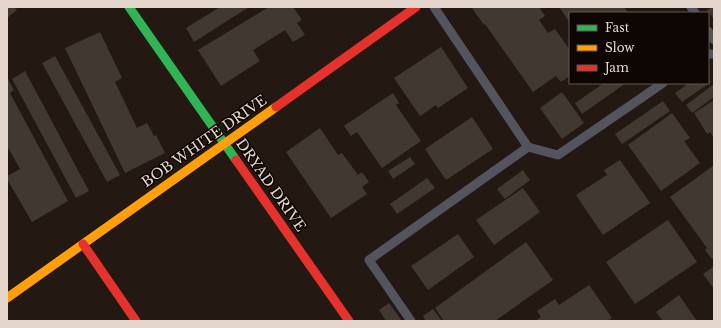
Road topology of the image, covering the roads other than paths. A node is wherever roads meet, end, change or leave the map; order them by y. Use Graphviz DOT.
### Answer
graph roads {
  1 [pos="129,7"];
  2 [pos="416,7"];
  3 [pos="434,7"];
  4 [pos="662,84"];
  5 [pos="225,144"];
  6 [pos="528,147"];
  7 [pos="83,244"];
  8 [pos="7,298"];
  9 [pos="136,321"];
  10 [pos="349,321"];
  11 [pos="412,321"];
  1 -- 5 [label="street, DRYAD DRIVE"];
  2 -- 5 [label="street, BOB WHITE DRIVE"];
  3 -- 6 [label="lane"];
  4 -- 6 [label="lane"];
  5 -- 7 [label="street, BOB WHITE DRIVE"];
  5 -- 10 [label="street, DRYAD DRIVE"];
  6 -- 11 [label="lane"];
  7 -- 8 [label="street, BOB WHITE DRIVE"];
  7 -- 9 [label="street"];
}
